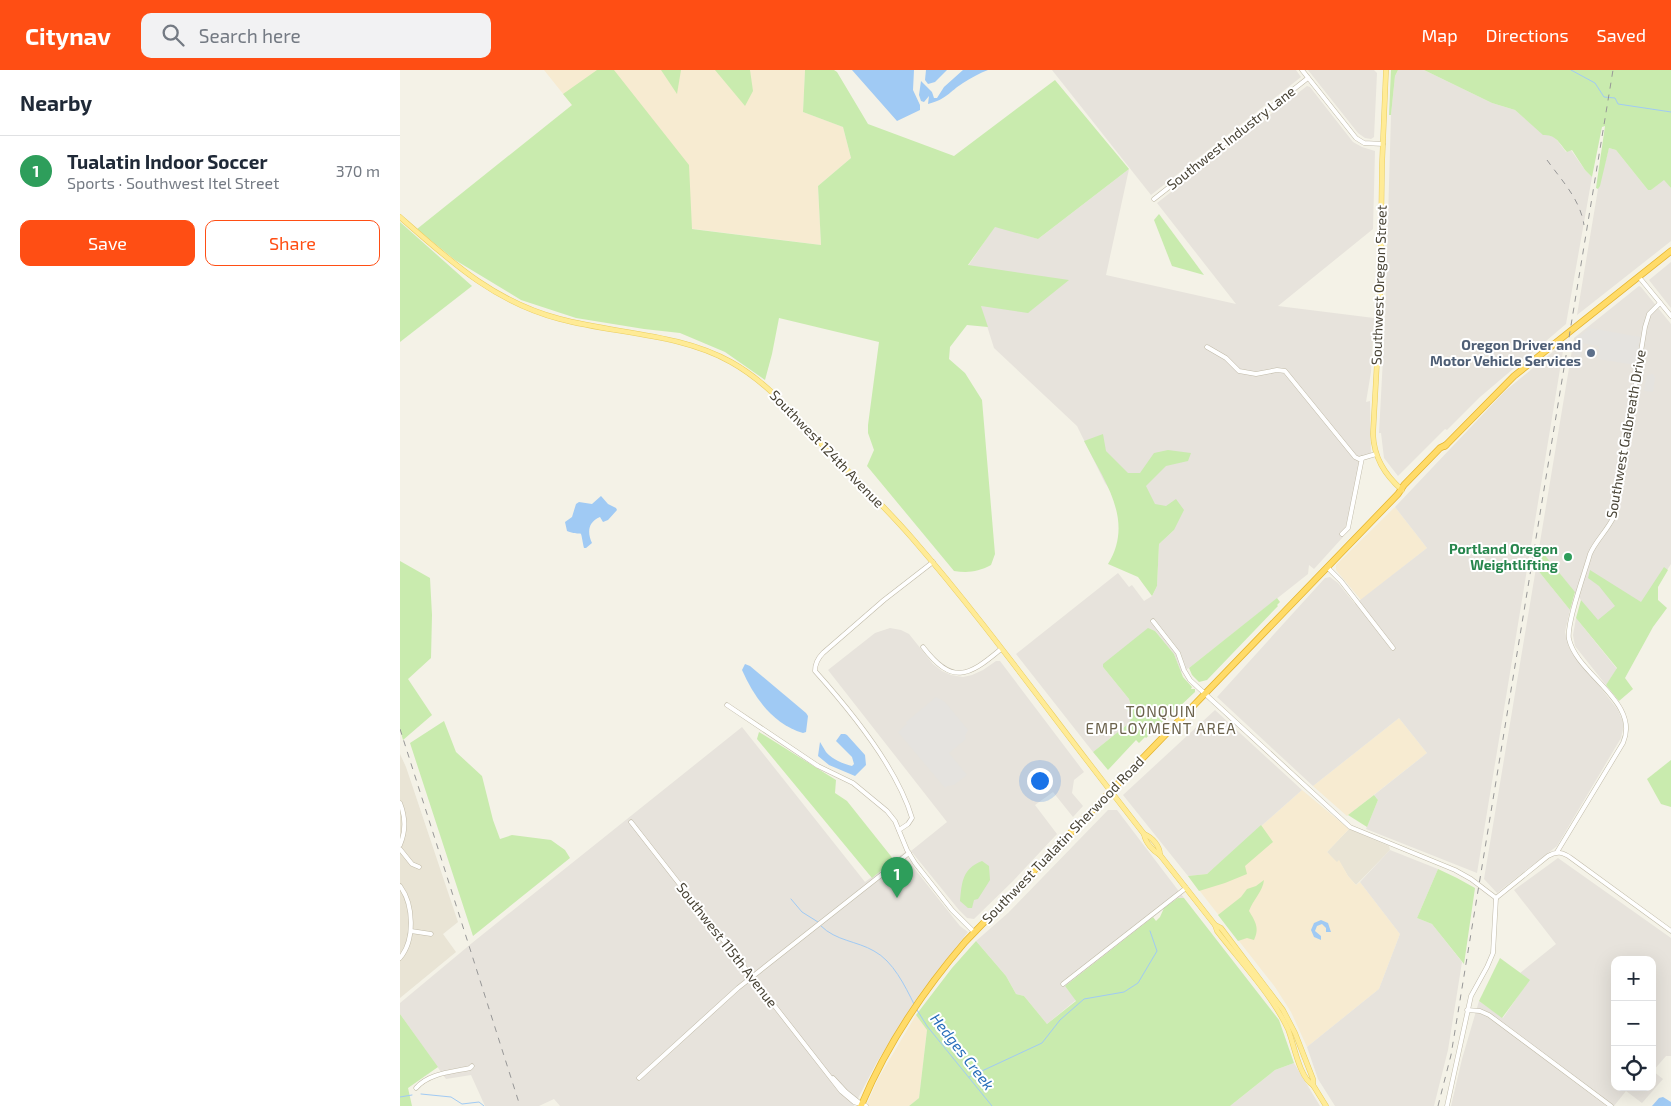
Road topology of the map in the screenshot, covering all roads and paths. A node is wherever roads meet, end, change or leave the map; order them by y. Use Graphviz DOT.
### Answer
graph roads {
  1 [pos="1302,70"];
  2 [pos="1386,70"];
  3 [pos="1308,78"];
  4 [pos="1383,144"];
  5 [pos="1154,199"];
  6 [pos="400,218"];
  7 [pos="1671,251"];
  8 [pos="1639,277"];
  9 [pos="1660,303"];
  10 [pos="1671,316"];
  11 [pos="1207,347"];
  12 [pos="1376,454"];
  13 [pos="1362,458"];
  14 [pos="1402,490"];
  15 [pos="1342,534"];
  16 [pos="933,562"];
  17 [pos="1327,567"];
  18 [pos="1153,621"];
  19 [pos="923,647"];
  20 [pos="1393,648"];
  21 [pos="1001,650"];
  22 [pos="1204,694"];
  23 [pos="727,705"];
  24 [pos="1110,791"];
  25 [pos="400,803"];
  26 [pos="630,822"];
  27 [pos="898,830"];
  28 [pos="400,847"];
  29 [pos="1557,852"];
  30 [pos="909,854"];
  31 [pos="419,867"];
  32 [pos="400,886"];
  33 [pos="1186,888"];
  34 [pos="1496,898"];
  35 [pos="1671,930"];
  36 [pos="411,931"];
  37 [pos="974,932"];
  38 [pos="431,934"];
  39 [pos="400,958"];
  40 [pos="751,977"];
  41 [pos="1063,984"];
  42 [pos="1467,1010"];
  43 [pos="472,1066"];
  44 [pos="639,1078"];
  45 [pos="416,1088"];
  46 [pos="863,1105"];
  47 [pos="1326,1106"];
  48 [pos="1447,1106"];
  49 [pos="1611,1106"];
  1 -- 3 [label="street"];
  2 -- 4 [label="main road, Southwest Oregon Street"];
  3 -- 4 [label="street"];
  3 -- 5 [label="street, Southwest Industry Lane"];
  4 -- 12 [label="main road, Southwest Oregon Street"];
  6 -- 16 [label="main road, Southwest 124th Avenue"];
  7 -- 8 [label="highway, Southwest Tualatin Sherwood Road"];
  8 -- 9 [label="street"];
  8 -- 14 [label="highway, Southwest Tualatin Sherwood Road"];
  9 -- 10 [label="street"];
  9 -- 29 [label="street, Southwest Galbreath Drive"];
  11 -- 13 [label="street"];
  12 -- 13 [label="street"];
  12 -- 14 [label="main road, Southwest Oregon Street"];
  13 -- 15 [label="street"];
  14 -- 17 [label="highway, Southwest Tualatin Sherwood Road"];
  16 -- 21 [label="main road, Southwest 124th Avenue"];
  16 -- 27 [label="street"];
  17 -- 20 [label="street"];
  17 -- 22 [label="highway, Southwest Tualatin Sherwood Road"];
  18 -- 22 [label="street"];
  19 -- 21 [label="street"];
  21 -- 24 [label="main road, Southwest 124th Avenue"];
  22 -- 24 [label="highway, Southwest Tualatin Sherwood Road"];
  22 -- 34 [label="street"];
  23 -- 27 [label="street"];
  24 -- 33 [label="main road, Southwest 124th Avenue"];
  24 -- 37 [label="highway, Southwest Tualatin Sherwood Road"];
  25 -- 28 [label="street"];
  26 -- 40 [label="street, Southwest 115th Avenue"];
  27 -- 30 [label="street"];
  28 -- 31 [label="street"];
  29 -- 34 [label="street"];
  29 -- 35 [label="street"];
  30 -- 37 [label="street"];
  30 -- 40 [label="street"];
  32 -- 36 [label="street"];
  33 -- 41 [label="street"];
  33 -- 47 [label="main road, Southwest 124th Avenue"];
  34 -- 42 [label="street"];
  36 -- 38 [label="street"];
  36 -- 39 [label="street"];
  37 -- 46 [label="highway, Southwest Tualatin Sherwood Road"];
  40 -- 44 [label="street"];
  40 -- 46 [label="street, Southwest 115th Avenue"];
  42 -- 48 [label="street"];
  42 -- 49 [label="street"];
  43 -- 45 [label="street"];
}
